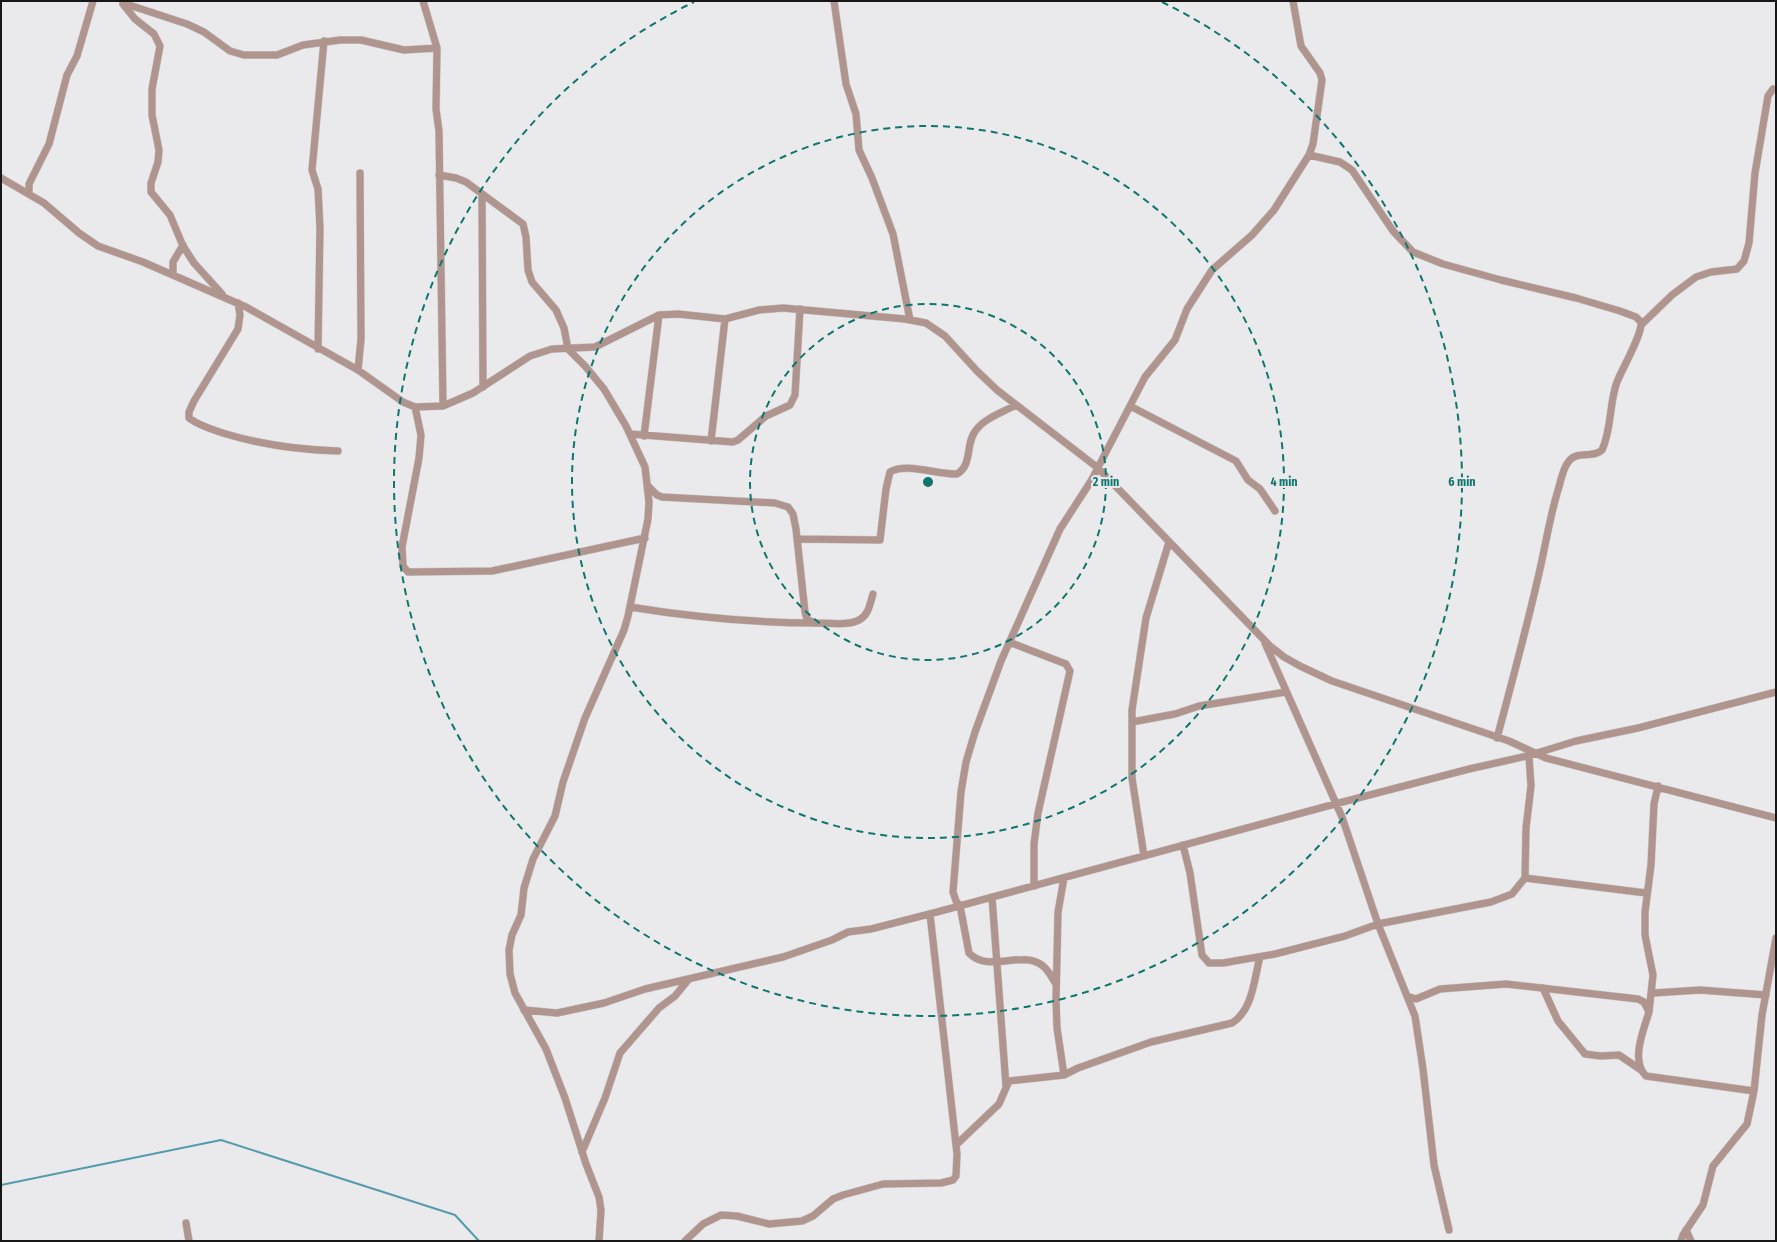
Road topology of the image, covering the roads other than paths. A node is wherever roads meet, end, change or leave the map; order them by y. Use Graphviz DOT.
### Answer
graph roads {
  1 [pos="93,1"];
  2 [pos="423,1"];
  3 [pos="834,1"];
  4 [pos="1292,1"];
  5 [pos="122,2"];
  6 [pos="324,41"];
  7 [pos="437,48"];
  8 [pos="1773,89"];
  9 [pos="1310,155"];
  10 [pos="360,173"];
  11 [pos="439,175"];
  12 [pos="1,178"];
  13 [pos="29,194"];
  14 [pos="482,196"];
  15 [pos="183,245"];
  16 [pos="173,275"];
  17 [pos="224,296"];
  18 [pos="238,303"];
  19 [pos="800,309"];
  20 [pos="658,315"];
  21 [pos="725,319"];
  22 [pos="910,320"];
  23 [pos="1642,324"];
  24 [pos="318,349"];
  25 [pos="568,349"];
  26 [pos="358,370"];
  27 [pos="483,387"];
  28 [pos="1016,405"];
  29 [pos="443,406"];
  30 [pos="1130,406"];
  31 [pos="415,407"];
  32 [pos="630,434"];
  33 [pos="644,436"];
  34 [pos="711,441"];
  35 [pos="338,451"];
  36 [pos="1098,468"];
  37 [pos="648,486"];
  38 [pos="1275,511"];
  39 [pos="645,538"];
  40 [pos="797,539"];
  41 [pos="1169,542"];
  42 [pos="873,594"];
  43 [pos="630,607"];
  44 [pos="814,623"];
  45 [pos="1262,637"];
  46 [pos="1009,642"];
  47 [pos="1286,692"];
  48 [pos="1776,692"];
  49 [pos="1132,722"];
  50 [pos="1497,738"];
  51 [pos="1532,755"];
  52 [pos="1658,786"];
  53 [pos="1334,804"];
  54 [pos="1766,815"];
  55 [pos="1776,818"];
  56 [pos="1776,822"];
  57 [pos="1183,845"];
  58 [pos="1144,856"];
  59 [pos="1064,878"];
  60 [pos="1525,878"];
  61 [pos="1034,886"];
  62 [pos="1646,893"];
  63 [pos="992,897"];
  64 [pos="960,906"];
  65 [pos="930,914"];
  66 [pos="1378,924"];
  67 [pos="1776,938"];
  68 [pos="1260,957"];
  69 [pos="996,963"];
  70 [pos="690,979"];
  71 [pos="1056,984"];
  72 [pos="1543,988"];
  73 [pos="1653,993"];
  74 [pos="1766,995"];
  75 [pos="1407,996"];
  76 [pos="524,1010"];
  77 [pos="1650,1012"];
  78 [pos="1641,1070"];
  79 [pos="1064,1075"];
  80 [pos="1006,1086"];
  81 [pos="1754,1091"];
  82 [pos="956,1145"];
  83 [pos="582,1152"];
  84 [pos="186,1223"];
  85 [pos="1449,1230"];
  86 [pos="1686,1230"];
  87 [pos="188,1241"];
  88 [pos="599,1241"];
  89 [pos="685,1241"];
  90 [pos="1681,1241"];
  91 [pos="1691,1241"];
  1 -- 13 [label="street"];
  2 -- 7 [label="street"];
  3 -- 22 [label="street"];
  4 -- 9 [label="street"];
  5 -- 6 [label="street"];
  5 -- 15 [label="street"];
  6 -- 7 [label="street"];
  6 -- 24 [label="street"];
  7 -- 11 [label="street"];
  8 -- 23 [label="street"];
  9 -- 23 [label="street"];
  9 -- 30 [label="street"];
  10 -- 26 [label="street"];
  11 -- 14 [label="street"];
  11 -- 29 [label="street"];
  12 -- 13 [label="street"];
  13 -- 16 [label="street"];
  14 -- 25 [label="street"];
  14 -- 27 [label="street"];
  15 -- 16 [label="street"];
  15 -- 17 [label="street"];
  16 -- 17 [label="street"];
  17 -- 18 [label="street"];
  18 -- 24 [label="street"];
  18 -- 35 [label="street"];
  19 -- 21 [label="street"];
  19 -- 22 [label="street"];
  19 -- 34 [label="street"];
  20 -- 21 [label="street"];
  20 -- 25 [label="street"];
  20 -- 33 [label="street"];
  21 -- 34 [label="street"];
  22 -- 28 [label="street"];
  23 -- 50 [label="street"];
  24 -- 26 [label="street"];
  25 -- 27 [label="street"];
  25 -- 32 [label="street"];
  26 -- 31 [label="street"];
  27 -- 29 [label="street"];
  28 -- 36 [label="street"];
  28 -- 40 [label="street"];
  29 -- 31 [label="street"];
  30 -- 36 [label="street"];
  30 -- 38 [label="street"];
  31 -- 39 [label="street"];
  32 -- 33 [label="street"];
  32 -- 37 [label="street"];
  33 -- 34 [label="street"];
  36 -- 41 [label="street"];
  36 -- 46 [label="street"];
  37 -- 39 [label="street"];
  37 -- 40 [label="street"];
  39 -- 43 [label="street"];
  40 -- 44 [label="street"];
  41 -- 45 [label="street"];
  41 -- 49 [label="street"];
  42 -- 44 [label="street"];
  43 -- 44 [label="street"];
  43 -- 76 [label="street"];
  45 -- 47 [label="street"];
  45 -- 50 [label="street"];
  46 -- 61 [label="street"];
  46 -- 64 [label="street"];
  47 -- 49 [label="street"];
  47 -- 53 [label="street"];
  48 -- 51 [label="street"];
  49 -- 58 [label="street"];
  50 -- 51 [label="street"];
  51 -- 52 [label="street"];
  51 -- 53 [label="street"];
  51 -- 60 [label="street"];
  52 -- 54 [label="street"];
  52 -- 62 [label="street"];
  53 -- 57 [label="street"];
  53 -- 66 [label="street"];
  54 -- 55 [label="street"];
  54 -- 56 [label="street"];
  57 -- 58 [label="street"];
  57 -- 68 [label="street"];
  58 -- 59 [label="street"];
  59 -- 61 [label="street"];
  59 -- 71 [label="street"];
  60 -- 62 [label="street"];
  60 -- 66 [label="street"];
  61 -- 63 [label="street"];
  62 -- 73 [label="street"];
  63 -- 64 [label="street"];
  63 -- 69 [label="street"];
  64 -- 65 [label="street"];
  64 -- 69 [label="street"];
  65 -- 70 [label="street"];
  65 -- 82 [label="street"];
  66 -- 68 [label="street"];
  66 -- 75 [label="street"];
  67 -- 74 [label="street"];
  68 -- 79 [label="street"];
  69 -- 71 [label="street"];
  69 -- 80 [label="street"];
  70 -- 76 [label="street"];
  70 -- 83 [label="street"];
  71 -- 79 [label="street"];
  72 -- 75 [label="street"];
  72 -- 77 [label="street"];
  72 -- 78 [label="street"];
  73 -- 74 [label="street"];
  73 -- 77 [label="street"];
  74 -- 81 [label="street"];
  75 -- 85 [label="street"];
  76 -- 83 [label="street"];
  77 -- 78 [label="street"];
  78 -- 81 [label="street"];
  79 -- 80 [label="street"];
  80 -- 82 [label="street"];
  81 -- 86 [label="street"];
  82 -- 89 [label="street"];
  83 -- 88 [label="street"];
  84 -- 87 [label="street"];
  86 -- 90 [label="street"];
  86 -- 91 [label="street"];
}
